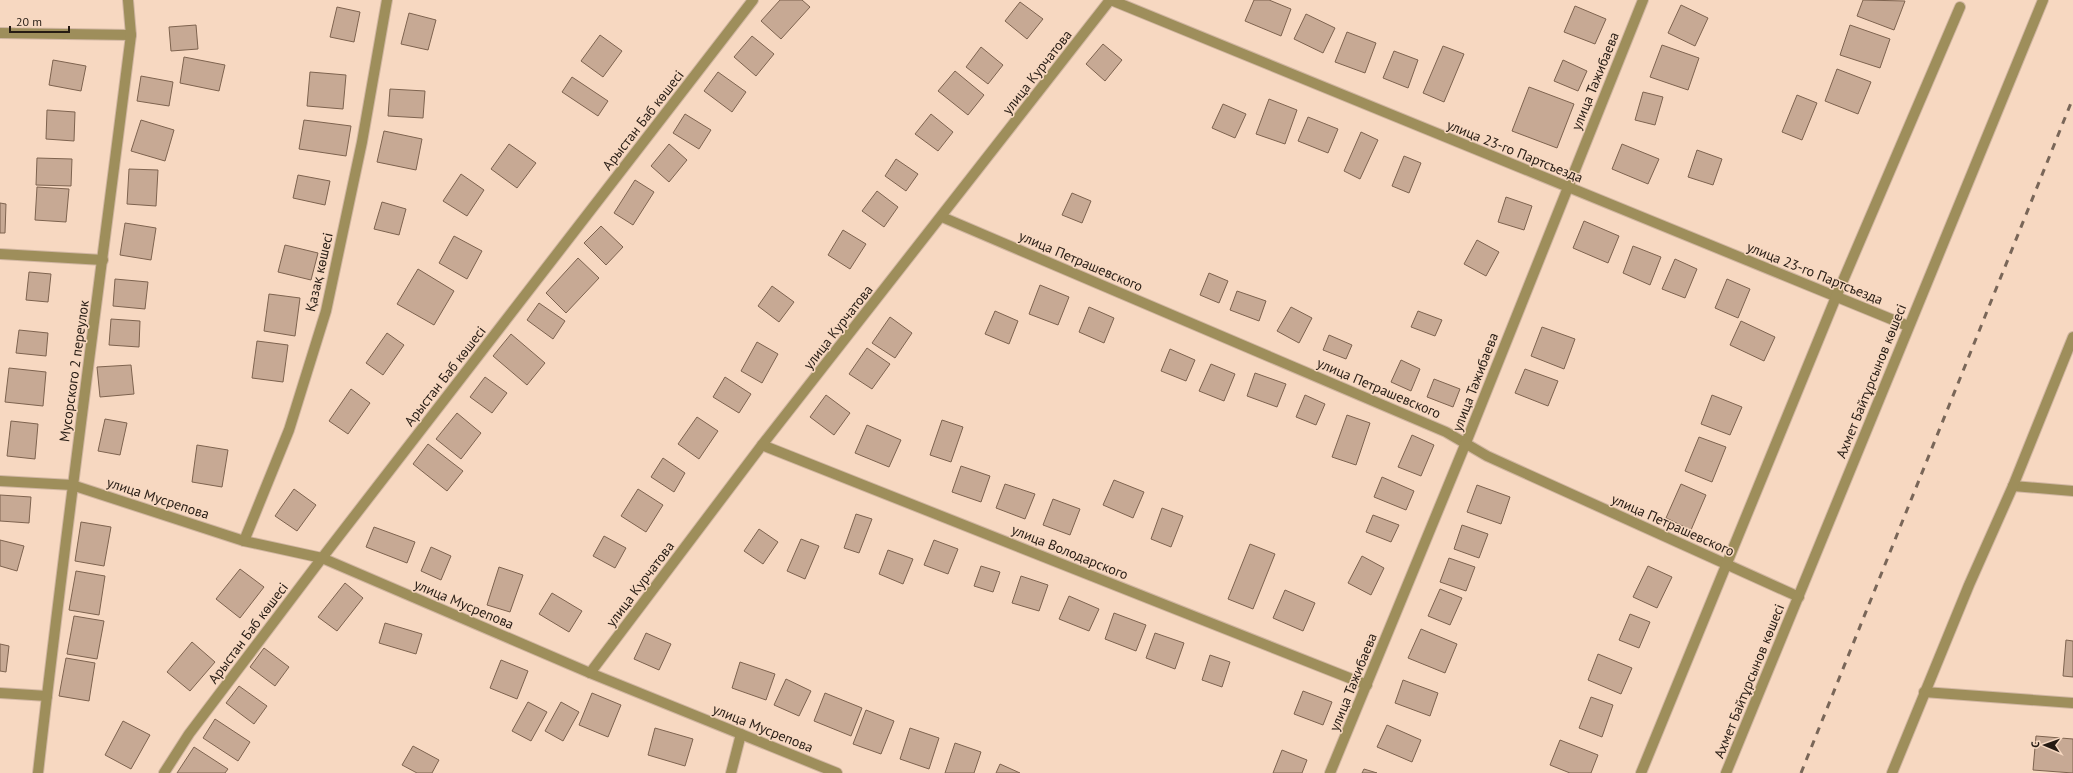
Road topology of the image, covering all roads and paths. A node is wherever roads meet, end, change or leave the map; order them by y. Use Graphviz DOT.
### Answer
graph roads {
  1 [pos="128,0"];
  2 [pos="387,0"];
  3 [pos="754,0"];
  4 [pos="1110,0"];
  5 [pos="1643,0"];
  6 [pos="2042,0"];
  7 [pos="1960,7"];
  8 [pos="0,32"];
  9 [pos="131,35"];
  10 [pos="1567,187"];
  11 [pos="942,216"];
  12 [pos="0,254"];
  13 [pos="103,260"];
  14 [pos="1836,297"];
  15 [pos="1908,326"];
  16 [pos="2073,337"];
  17 [pos="762,445"];
  18 [pos="1466,445"];
  19 [pos="0,481"];
  20 [pos="72,486"];
  21 [pos="2013,486"];
  22 [pos="2073,491"];
  23 [pos="244,541"];
  24 [pos="322,558"];
  25 [pos="1727,565"];
  26 [pos="1799,597"];
  27 [pos="590,673"];
  28 [pos="1367,685"];
  29 [pos="1924,692"];
  30 [pos="0,693"];
  31 [pos="47,696"];
  32 [pos="2073,703"];
  33 [pos="741,734"];
  34 [pos="38,773"];
  35 [pos="164,773"];
  36 [pos="732,773"];
  37 [pos="837,773"];
  38 [pos="1330,773"];
  39 [pos="1641,773"];
  40 [pos="1726,773"];
  41 [pos="1892,773"];
  1 -- 9 [label="street, Мусорского 2 переулок"];
  2 -- 23 [label="street, Қазақ көшесі"];
  3 -- 24 [label="street, Арыстан Баб көшесі"];
  4 -- 10 [label="street, улица 23-го Партсъезда"];
  4 -- 11 [label="street, улица Курчатова"];
  5 -- 10 [label="street, улица Тажибаева"];
  6 -- 15 [label="street, Ахмет Байтұрсынов көшесі"];
  7 -- 14 [label="street"];
  8 -- 9 [label="street"];
  9 -- 13 [label="street, Мусорского 2 переулок"];
  10 -- 14 [label="street, улица 23-го Партсъезда"];
  10 -- 18 [label="street, улица Тажибаева"];
  11 -- 17 [label="street, улица Курчатова"];
  11 -- 18 [label="street, улица Петрашевского"];
  12 -- 13 [label="street"];
  13 -- 20 [label="street, Мусорского 2 переулок"];
  14 -- 15 [label="street, улица 23-го Партсъезда"];
  14 -- 25 [label="street"];
  15 -- 26 [label="street, Ахмет Байтұрсынов көшесі"];
  16 -- 21 [label="street"];
  17 -- 27 [label="street, улица Курчатова"];
  17 -- 28 [label="street, улица Володарского"];
  18 -- 25 [label="street, улица Петрашевского"];
  18 -- 28 [label="street, улица Тажибаева"];
  19 -- 20 [label="street"];
  20 -- 23 [label="street, улица Мусрепова"];
  20 -- 31 [label="street, Мусорского 2 переулок"];
  21 -- 22 [label="street"];
  21 -- 29 [label="street"];
  23 -- 24 [label="street, улица Мусрепова"];
  24 -- 27 [label="street, улица Мусрепова"];
  24 -- 35 [label="street, Арыстан Баб көшесі"];
  25 -- 26 [label="street, улица Петрашевского"];
  25 -- 39 [label="street"];
  26 -- 40 [label="street, Ахмет Байтұрсынов көшесі"];
  27 -- 33 [label="street, улица Мусрепова"];
  28 -- 38 [label="street, улица Тажибаева"];
  29 -- 32 [label="street"];
  29 -- 41 [label="street"];
  30 -- 31 [label="street"];
  31 -- 34 [label="street, Мусорского 2 переулок"];
  33 -- 36 [label="street"];
  33 -- 37 [label="street, улица Мусрепова"];
}
